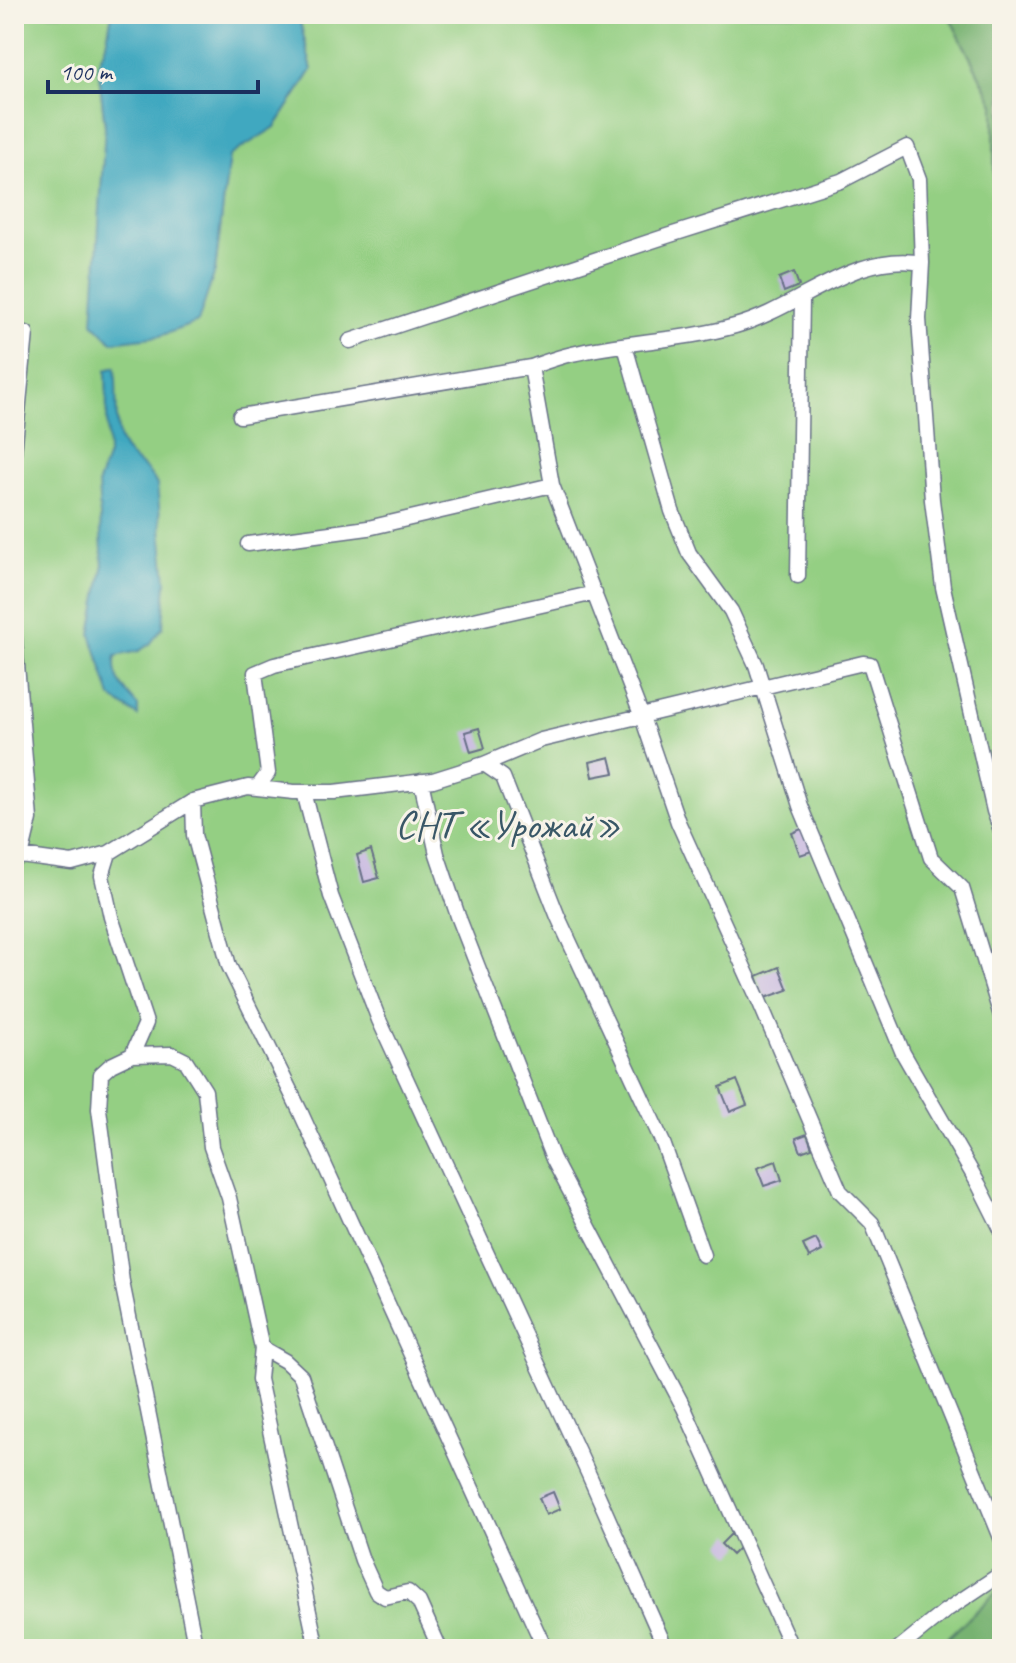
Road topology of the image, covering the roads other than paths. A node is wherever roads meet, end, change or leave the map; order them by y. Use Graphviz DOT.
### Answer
graph roads {
  1 [pos="922,263"];
  2 [pos="802,298"];
  3 [pos="26,333"];
  4 [pos="350,341"];
  5 [pos="625,346"];
  6 [pos="531,367"];
  7 [pos="240,416"];
  8 [pos="14,453"];
  9 [pos="552,485"];
  10 [pos="248,544"];
  11 [pos="798,576"];
  12 [pos="595,593"];
  13 [pos="14,629"];
  14 [pos="762,687"];
  15 [pos="642,717"];
  16 [pos="484,764"];
  17 [pos="421,781"];
  18 [pos="257,788"];
  19 [pos="304,792"];
  20 [pos="193,801"];
  21 [pos="1002,833"];
  22 [pos="109,853"];
  23 [pos="18,856"];
  24 [pos="1002,1019"];
  25 [pos="132,1055"];
  26 [pos="1002,1231"];
  27 [pos="703,1255"];
  28 [pos="262,1348"];
  29 [pos="1002,1540"];
  30 [pos="1002,1573"];
  31 [pos="196,1649"];
  32 [pos="317,1649"];
  33 [pos="440,1649"];
  34 [pos="545,1649"];
  35 [pos="666,1649"];
  36 [pos="792,1649"];
  37 [pos="898,1649"];
  1 -- 2 [label="street"];
  1 -- 4 [label="street"];
  1 -- 21 [label="street"];
  2 -- 5 [label="street"];
  2 -- 11 [label="street"];
  3 -- 8 [label="street"];
  5 -- 6 [label="street"];
  5 -- 14 [label="street"];
  6 -- 7 [label="street"];
  6 -- 9 [label="street"];
  9 -- 10 [label="street"];
  9 -- 12 [label="street"];
  12 -- 15 [label="street"];
  12 -- 18 [label="street"];
  13 -- 23 [label="street"];
  14 -- 15 [label="street"];
  14 -- 24 [label="street"];
  14 -- 26 [label="street"];
  15 -- 16 [label="street"];
  15 -- 29 [label="street"];
  16 -- 17 [label="street"];
  16 -- 27 [label="street"];
  17 -- 19 [label="street"];
  17 -- 36 [label="street"];
  18 -- 19 [label="street"];
  18 -- 20 [label="street"];
  19 -- 35 [label="street"];
  20 -- 22 [label="street"];
  20 -- 34 [label="street"];
  22 -- 23 [label="street"];
  22 -- 25 [label="street"];
  25 -- 28 [label="street"];
  25 -- 31 [label="street"];
  28 -- 32 [label="street"];
  28 -- 33 [label="street"];
  30 -- 37 [label="street"];
}
